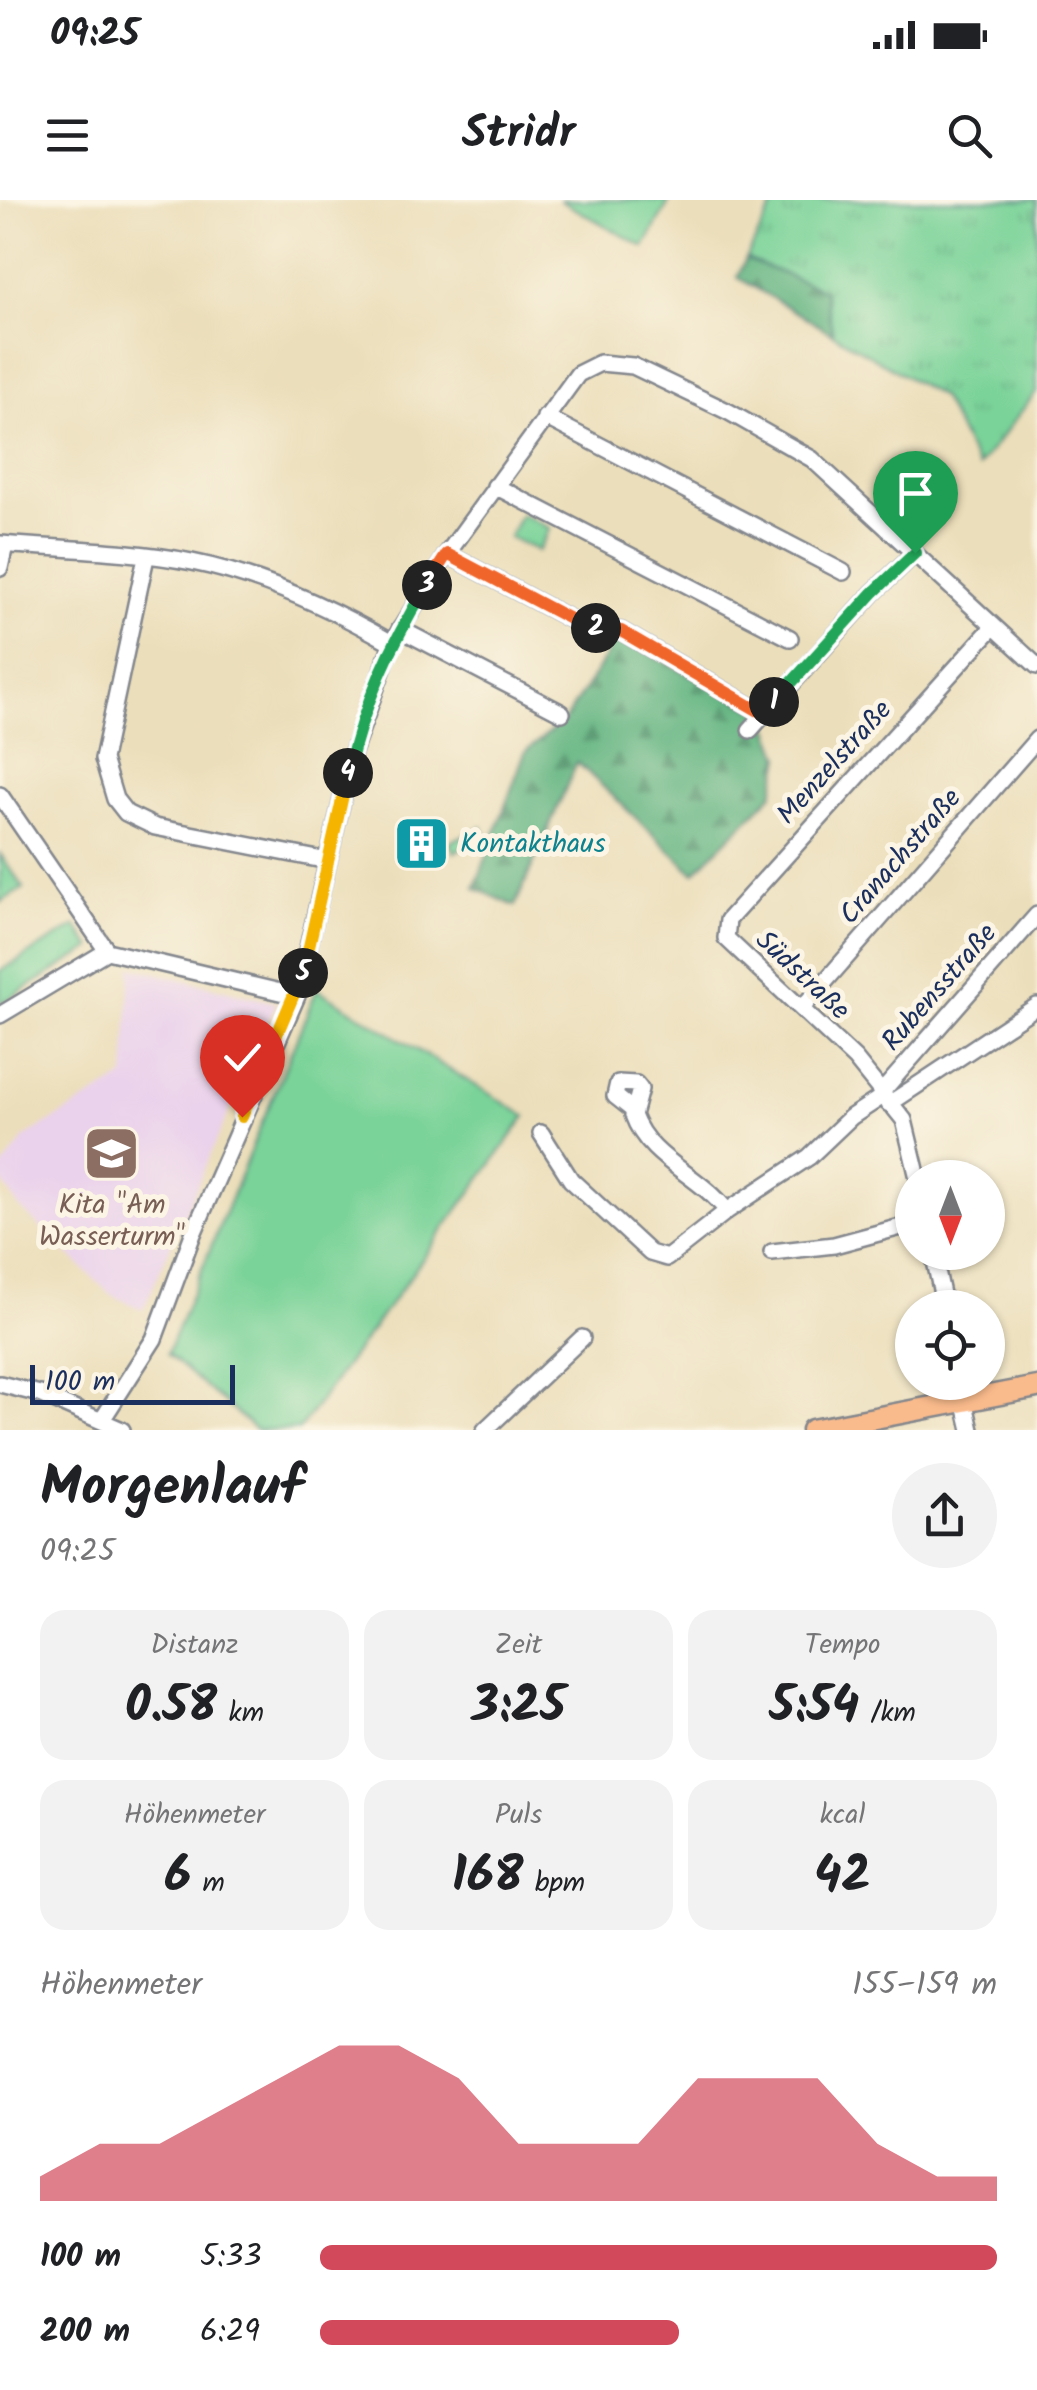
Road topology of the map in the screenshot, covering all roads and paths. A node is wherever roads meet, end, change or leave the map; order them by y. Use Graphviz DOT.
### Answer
graph roads {
  1 [pos="546,417"];
  2 [pos="495,486"];
  3 [pos="2,544"];
  4 [pos="915,553"];
  5 [pos="447,554"];
  6 [pos="146,558"];
  7 [pos="0,568"];
  8 [pos="843,572"];
  9 [pos="992,627"];
  10 [pos="396,636"];
  11 [pos="790,638"];
  12 [pos="1037,666"];
  13 [pos="562,713"];
  14 [pos="764,714"];
  15 [pos="750,730"];
  16 [pos="1037,739"];
  17 [pos="0,796"];
  18 [pos="328,861"];
  19 [pos="1037,914"];
  20 [pos="726,938"];
  21 [pos="107,951"];
  22 [pos="296,996"];
  23 [pos="1037,1006"];
  24 [pos="802,1008"];
  25 [pos="0,1015"];
  26 [pos="884,1098"];
  27 [pos="634,1110"];
  28 [pos="541,1132"];
  29 [pos="914,1160"];
  30 [pos="727,1211"];
  31 [pos="895,1229"];
  32 [pos="772,1252"];
  33 [pos="582,1338"];
  34 [pos="0,1384"];
  35 [pos="1037,1387"];
  36 [pos="1005,1389"];
  37 [pos="930,1400"];
  38 [pos="964,1400"];
  39 [pos="96,1416"];
  40 [pos="82,1430"];
  41 [pos="122,1430"];
  42 [pos="485,1430"];
  43 [pos="812,1430"];
  44 [pos="971,1430"];
  1 -- 2 [label="street"];
  1 -- 4 [label="street"];
  1 -- 8 [label="street"];
  2 -- 5 [label="street"];
  2 -- 11 [label="street"];
  3 -- 6 [label="street"];
  3 -- 7 [label="street"];
  4 -- 9 [label="street"];
  4 -- 14 [label="street"];
  5 -- 10 [label="street"];
  5 -- 14 [label="street"];
  6 -- 10 [label="street"];
  6 -- 18 [label="street"];
  9 -- 12 [label="street"];
  9 -- 20 [label="street, Menzelstraße"];
  10 -- 13 [label="street"];
  10 -- 18 [label="street"];
  14 -- 15 [label="street"];
  16 -- 24 [label="street, Cranachstraße"];
  17 -- 21 [label="street"];
  18 -- 22 [label="street"];
  19 -- 26 [label="street, Rubensstraße"];
  20 -- 24 [label="street, Südstraße"];
  21 -- 22 [label="street"];
  21 -- 25 [label="street"];
  22 -- 39 [label="street"];
  23 -- 26 [label="street"];
  24 -- 26 [label="street, Südstraße"];
  26 -- 29 [label="street, Südstraße"];
  26 -- 30 [label="street"];
  27 -- 30 [label="street"];
  28 -- 30 [label="street"];
  31 -- 32 [label="street"];
  33 -- 42 [label="street"];
  34 -- 39 [label="street"];
  35 -- 36 [label="main road"];
  37 -- 43 [label="main road"];
  38 -- 44 [label="street"];
  39 -- 40 [label="street"];
  39 -- 41 [label="street"];
}
